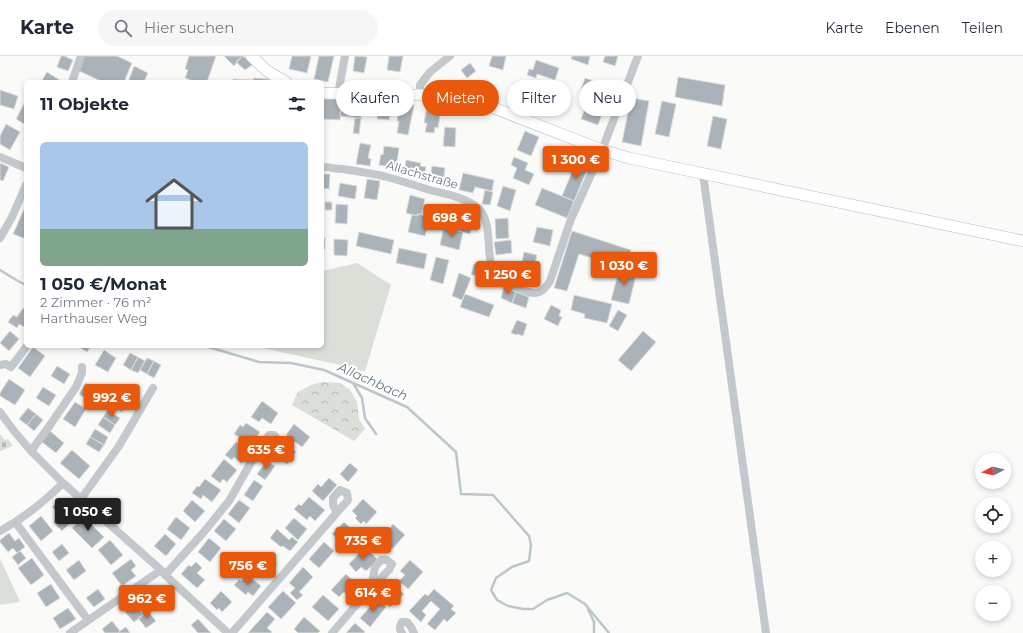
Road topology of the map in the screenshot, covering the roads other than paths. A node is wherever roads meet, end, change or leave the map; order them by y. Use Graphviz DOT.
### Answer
graph roads {
  1 [pos="81,56"];
  2 [pos="251,56"];
  3 [pos="345,56"];
  4 [pos="450,56"];
  5 [pos="638,56"];
  6 [pos="73,80"];
  7 [pos="282,80"];
  8 [pos="341,80"];
  9 [pos="324,93"];
  10 [pos="336,94"];
  11 [pos="414,95"];
  12 [pos="420,95"];
  13 [pos="602,150"];
  14 [pos="0,157"];
  15 [pos="24,167"];
  16 [pos="324,167"];
  17 [pos="703,174"];
  18 [pos="24,190"];
  19 [pos="0,238"];
  20 [pos="1023,241"];
  21 [pos="25,348"];
  22 [pos="0,365"];
  23 [pos="82,367"];
  24 [pos="153,388"];
  25 [pos="0,412"];
  26 [pos="30,451"];
  27 [pos="254,459"];
  28 [pos="63,483"];
  29 [pos="81,499"];
  30 [pos="338,512"];
  31 [pos="16,523"];
  32 [pos="0,531"];
  33 [pos="163,572"];
  34 [pos="371,588"];
  35 [pos="88,620"];
  36 [pos="70,633"];
  37 [pos="228,633"];
  38 [pos="232,633"];
  39 [pos="332,633"];
  40 [pos="402,633"];
  41 [pos="414,633"];
  42 [pos="766,633"];
  1 -- 6 [label="street"];
  2 -- 7 [label="street"];
  3 -- 8 [label="street"];
  4 -- 12 [label="street"];
  5 -- 13 [label="street"];
  9 -- 10 [label="street"];
  11 -- 12 [label="street"];
  12 -- 13 [label="street"];
  13 -- 16 [label="street, Allachstraße"];
  13 -- 17 [label="street"];
  14 -- 15 [label="street"];
  17 -- 20 [label="street"];
  17 -- 42 [label="street"];
  18 -- 19 [label="street"];
  21 -- 22 [label="street"];
  23 -- 26 [label="street"];
  24 -- 29 [label="street"];
  25 -- 26 [label="street"];
  26 -- 28 [label="street"];
  27 -- 33 [label="street"];
  28 -- 29 [label="street"];
  28 -- 31 [label="street"];
  29 -- 33 [label="street"];
  30 -- 38 [label="street"];
  31 -- 32 [label="street"];
  31 -- 35 [label="street"];
  33 -- 35 [label="street"];
  33 -- 37 [label="street"];
  34 -- 39 [label="street"];
  35 -- 36 [label="street"];
  40 -- 41 [label="street"];
}
